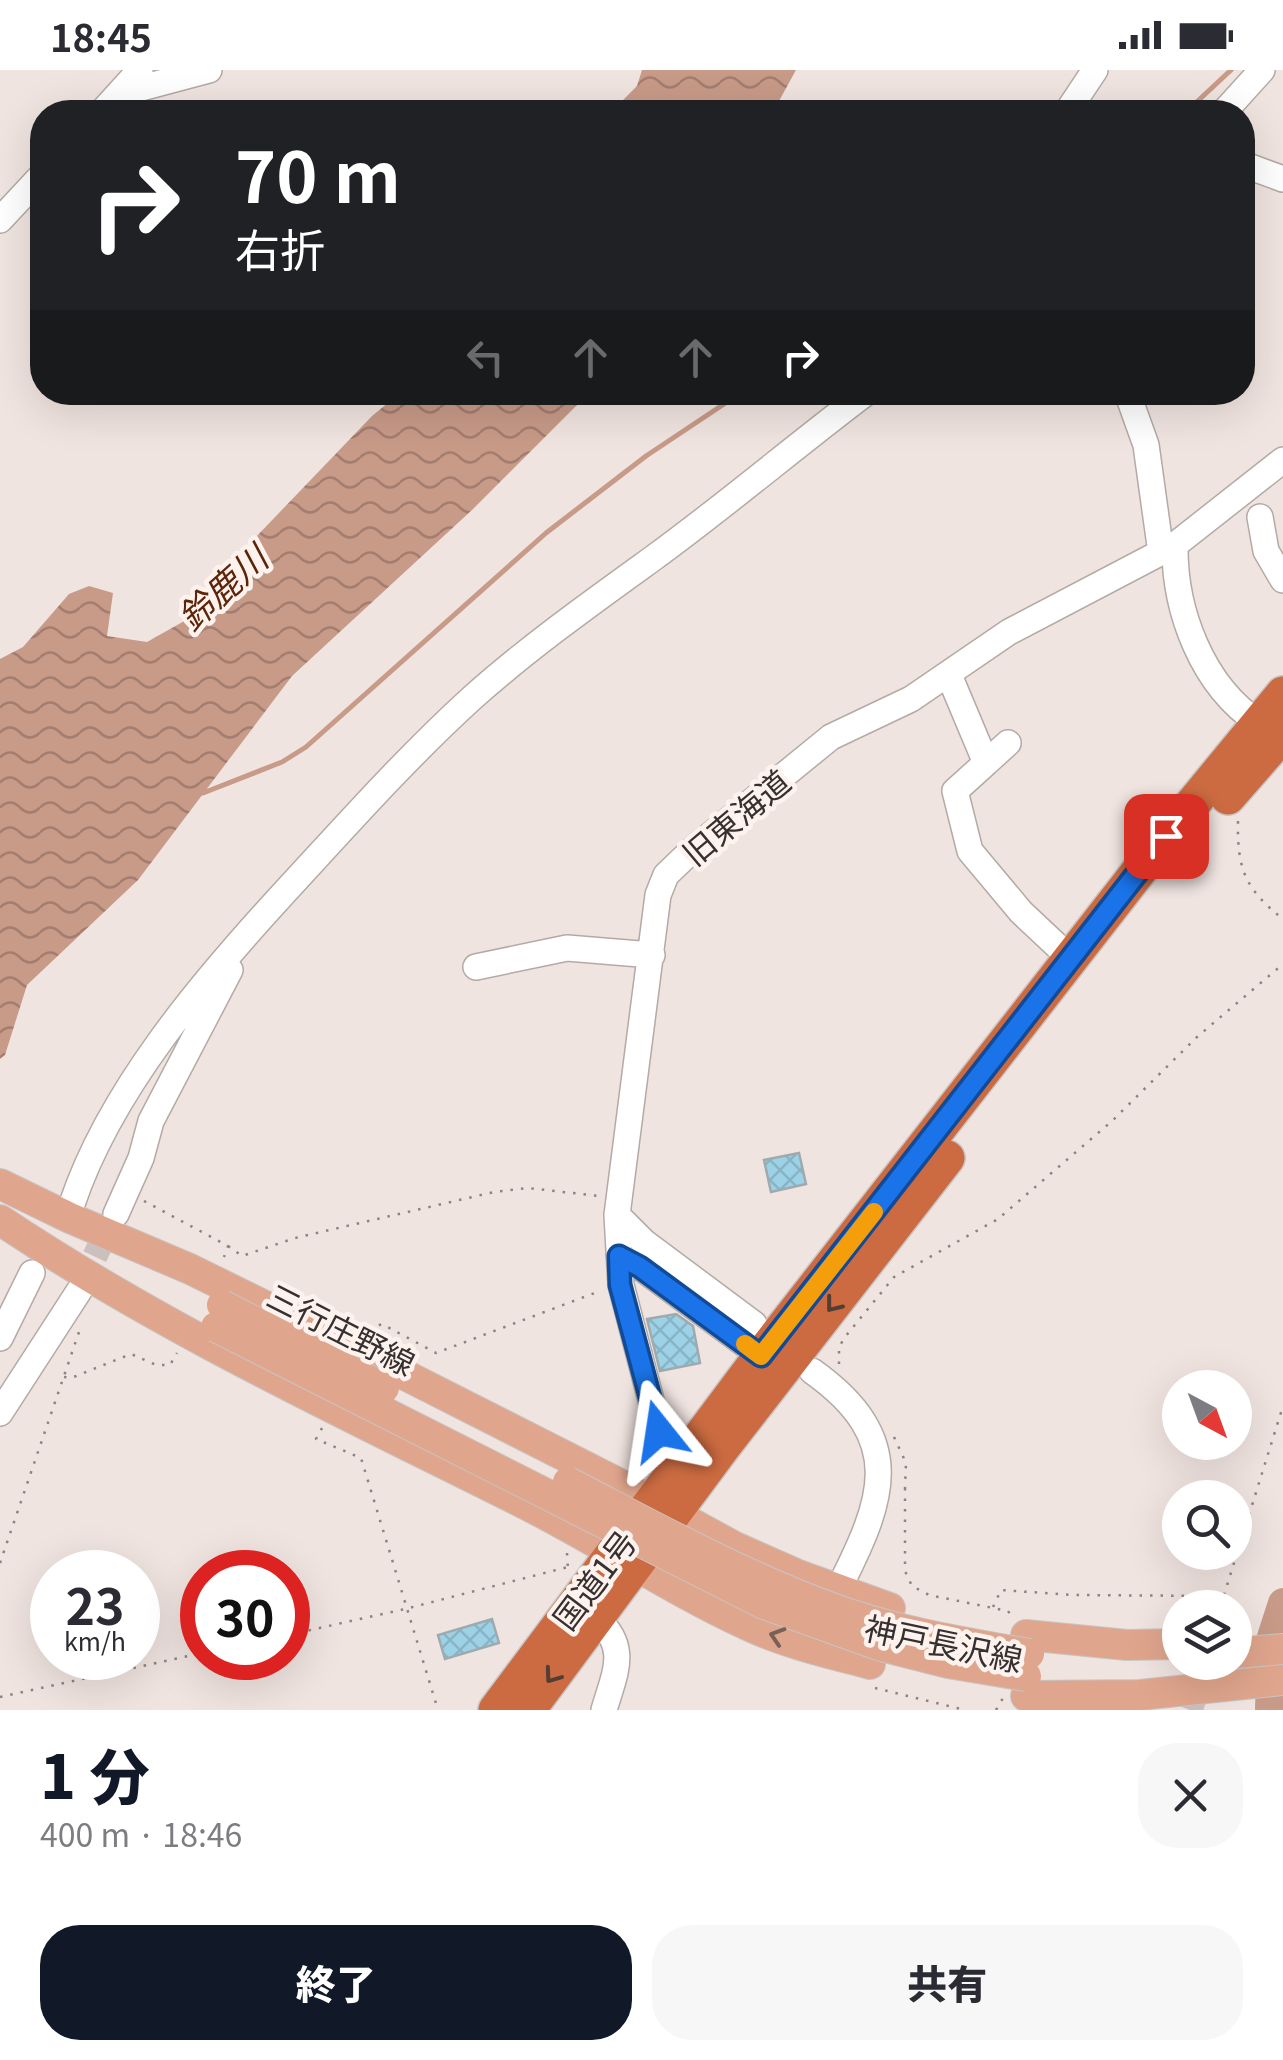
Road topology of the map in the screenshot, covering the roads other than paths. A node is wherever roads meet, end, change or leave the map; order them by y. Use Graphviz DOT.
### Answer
graph roads {
  1 [pos="140,70"];
  2 [pos="209,70"];
  3 [pos="1095,70"];
  4 [pos="1262,70"];
  5 [pos="113,100"];
  6 [pos="119,100"];
  7 [pos="1076,100"];
  8 [pos="1235,100"];
  9 [pos="1255,169"];
  10 [pos="1283,179"];
  11 [pos="30,188"];
  12 [pos="0,220"];
  13 [pos="850,405"];
  14 [pos="1134,405"];
  15 [pos="1283,460"];
  16 [pos="1242,492"];
  17 [pos="1260,517"];
  18 [pos="1283,542"];
  19 [pos="1168,549"];
  20 [pos="1283,558"];
  21 [pos="1283,580"];
  22 [pos="949,674"];
  23 [pos="1283,694"];
  24 [pos="1271,729"];
  25 [pos="1008,743"];
  26 [pos="986,763"];
  27 [pos="236,945"];
  28 [pos="652,955"];
  29 [pos="1071,959"];
  30 [pos="476,967"];
  31 [pos="0,1184"];
  32 [pos="0,1195"];
  33 [pos="121,1203"];
  34 [pos="617,1207"];
  35 [pos="72,1219"];
  36 [pos="0,1220"];
  37 [pos="619,1256"];
  38 [pos="32,1273"];
  39 [pos="75,1298"];
  40 [pos="219,1316"];
  41 [pos="0,1338"];
  42 [pos="758,1340"];
  43 [pos="812,1372"];
  44 [pos="0,1414"];
  45 [pos="659,1431"];
  46 [pos="645,1534"];
  47 [pos="838,1590"];
  48 [pos="595,1617"];
  49 [pos="1162,1644"];
  50 [pos="1283,1650"];
  51 [pos="1162,1658"];
  52 [pos="1021,1661"];
  53 [pos="1252,1661"];
  54 [pos="1283,1669"];
  55 [pos="1252,1670"];
  56 [pos="1162,1675"];
  57 [pos="1252,1675"];
  58 [pos="1283,1680"];
  59 [pos="496,1710"];
  60 [pos="528,1710"];
  61 [pos="604,1710"];
  1 -- 5 [label="street"];
  2 -- 6 [label="street"];
  3 -- 7 [label="street"];
  4 -- 8 [label="street"];
  9 -- 10 [label="street"];
  11 -- 12 [label="street"];
  13 -- 27 [label="street"];
  14 -- 19 [label="street"];
  15 -- 16 [label="street, 旧東海道"];
  16 -- 17 [label="street"];
  16 -- 19 [label="street, 旧東海道"];
  17 -- 18 [label="street"];
  17 -- 20 [label="street"];
  17 -- 21 [label="street"];
  19 -- 22 [label="street, 旧東海道"];
  19 -- 24 [label="street"];
  22 -- 26 [label="street"];
  22 -- 28 [label="street, 旧東海道"];
  23 -- 24 [label="highway, 国道1号"];
  24 -- 29 [label="highway, 国道1号"];
  24 -- 46 [label="highway, 国道1号, one-way"];
  25 -- 26 [label="street"];
  26 -- 29 [label="street"];
  27 -- 33 [label="street"];
  27 -- 35 [label="street"];
  28 -- 30 [label="street"];
  28 -- 34 [label="street, 旧東海道"];
  29 -- 42 [label="highway, 国道1号"];
  31 -- 35 [label="main road, 三行庄野線"];
  32 -- 35 [label="main road, 三行庄野線"];
  34 -- 37 [label="street, 旧東海道"];
  34 -- 42 [label="street"];
  35 -- 40 [label="main road, 三行庄野線"];
  35 -- 46 [label="main road, 三行庄野線"];
  36 -- 40 [label="main road, 三行庄野線"];
  36 -- 46 [label="main road, 三行庄野線"];
  37 -- 42 [label="street"];
  37 -- 45 [label="street, 旧東海道"];
  38 -- 41 [label="street"];
  39 -- 44 [label="street"];
  40 -- 46 [label="main road, 三行庄野線, bridge"];
  42 -- 46 [label="highway, 国道1号"];
  43 -- 47 [label="street"];
  46 -- 47 [label="main road, 神戸長沢線"];
  46 -- 48 [label="highway, 国道1号"];
  46 -- 52 [label="main road, 神戸長沢線, bridge"];
  52 -- 46 [label="main road, 神戸長沢線, one-way"];
  46 -- 59 [label="highway, 国道1号"];
  47 -- 52 [label="main road, 神戸長沢線"];
  48 -- 60 [label="highway, 国道1号, one-way"];
  48 -- 61 [label="street"];
  49 -- 52 [label="main road, 神戸長沢線"];
  50 -- 53 [label="main road, 神戸長沢線"];
  51 -- 52 [label="main road, 神戸長沢線"];
  52 -- 56 [label="main road, 神戸長沢線"];
  54 -- 55 [label="main road, 神戸長沢線"];
  57 -- 58 [label="main road, 神戸長沢線"];
}
